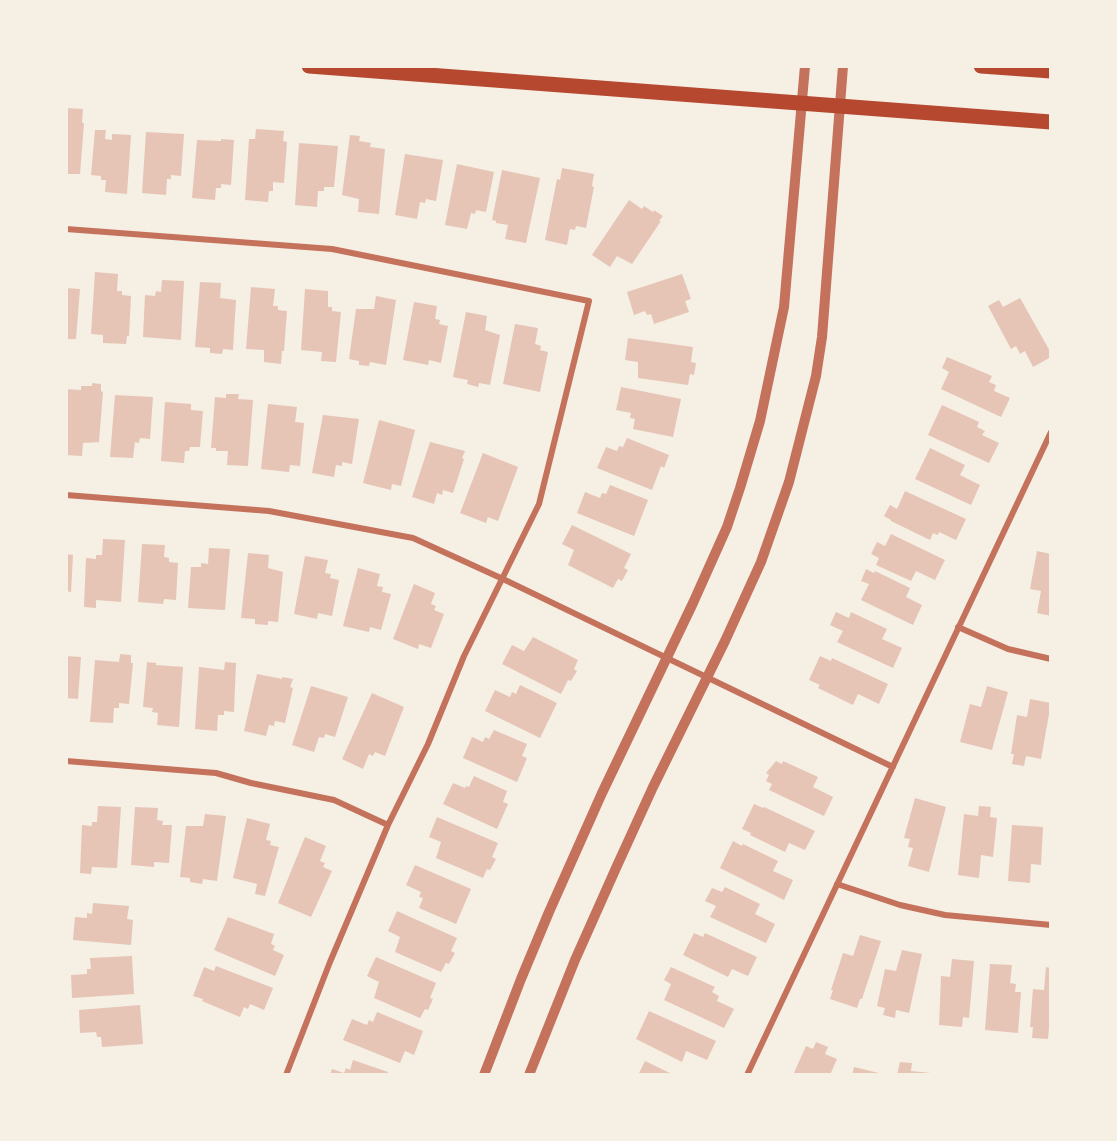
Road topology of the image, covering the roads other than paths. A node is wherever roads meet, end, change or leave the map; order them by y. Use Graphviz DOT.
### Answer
graph roads {
  1 [pos="309,66"];
  2 [pos="805,66"];
  3 [pos="843,66"];
  4 [pos="981,66"];
  5 [pos="1051,71"];
  6 [pos="802,103"];
  7 [pos="840,106"];
  8 [pos="1051,122"];
  9 [pos="66,229"];
  10 [pos="1051,432"];
  11 [pos="66,495"];
  12 [pos="503,579"];
  13 [pos="958,627"];
  14 [pos="666,658"];
  15 [pos="1051,659"];
  16 [pos="706,679"];
  17 [pos="66,761"];
  18 [pos="893,767"];
  19 [pos="388,825"];
  20 [pos="837,884"];
  21 [pos="1051,925"];
  22 [pos="286,1075"];
  23 [pos="484,1075"];
  24 [pos="529,1075"];
  25 [pos="747,1075"];
  1 -- 6 [label="main road"];
  2 -- 6 [label="street"];
  3 -- 7 [label="street"];
  4 -- 5 [label="main road"];
  6 -- 7 [label="main road"];
  6 -- 14 [label="street"];
  7 -- 8 [label="main road"];
  7 -- 16 [label="street"];
  9 -- 12 [label="street"];
  10 -- 13 [label="street"];
  11 -- 12 [label="street"];
  12 -- 14 [label="street"];
  12 -- 19 [label="street"];
  13 -- 15 [label="street"];
  13 -- 18 [label="street"];
  14 -- 16 [label="street"];
  14 -- 23 [label="street"];
  16 -- 18 [label="street"];
  16 -- 24 [label="street"];
  17 -- 19 [label="street"];
  18 -- 20 [label="street"];
  19 -- 22 [label="street"];
  20 -- 21 [label="street"];
  20 -- 25 [label="street"];
}
